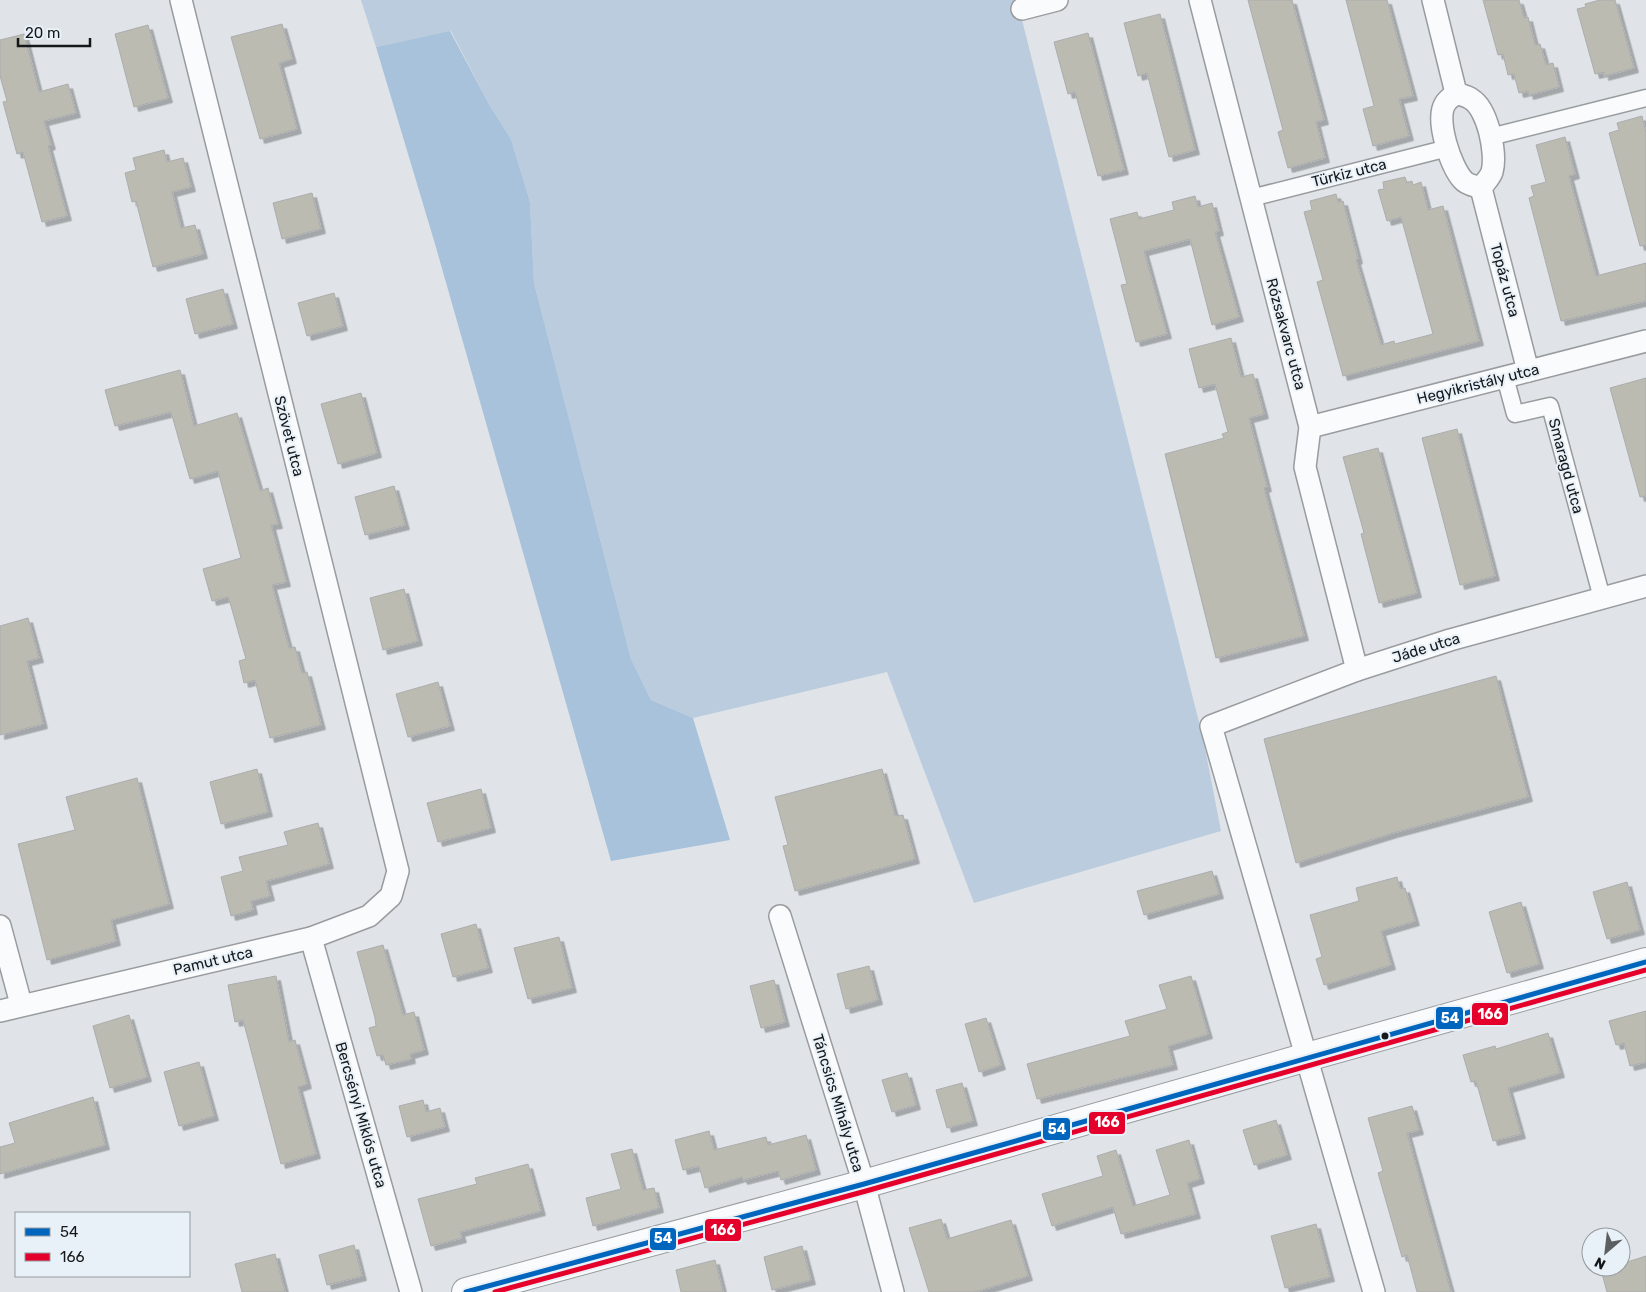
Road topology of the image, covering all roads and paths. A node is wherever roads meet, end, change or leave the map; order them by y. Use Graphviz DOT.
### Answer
graph roads {
  1 [pos="181,0"];
  2 [pos="1057,0"];
  3 [pos="1200,0"];
  4 [pos="1432,0"];
  5 [pos="1022,9"];
  6 [pos="1456,93"];
  7 [pos="1646,98"];
  8 [pos="1490,137"];
  9 [pos="1448,148"];
  10 [pos="1481,188"];
  11 [pos="1250,198"];
  12 [pos="1646,341"];
  13 [pos="1528,371"];
  14 [pos="1506,377"];
  15 [pos="1310,427"];
  16 [pos="1646,586"];
  17 [pos="1602,598"];
  18 [pos="1357,670"];
  19 [pos="398,871"];
  20 [pos="780,916"];
  21 [pos="0,926"];
  22 [pos="311,938"];
  23 [pos="1646,962"];
  24 [pos="21,1004"];
  25 [pos="0,1011"];
  26 [pos="1306,1057"];
  27 [pos="864,1184"];
  28 [pos="412,1292"];
  29 [pos="466,1292"];
  30 [pos="893,1292"];
  31 [pos="1374,1292"];
  1 -- 19 [label="street, Szövet utca"];
  2 -- 5 [label="street"];
  3 -- 11 [label="street, Rózsakvarc utca"];
  4 -- 6 [label="street"];
  6 -- 8 [label="street"];
  6 -- 9 [label="street"];
  7 -- 8 [label="street"];
  8 -- 10 [label="street"];
  9 -- 10 [label="street"];
  9 -- 11 [label="street, Türkiz utca"];
  10 -- 13 [label="street, Topáz utca"];
  11 -- 15 [label="street, Rózsakvarc utca"];
  12 -- 13 [label="street, Hegyikristály utca"];
  13 -- 14 [label="street, Hegyikristály utca"];
  14 -- 15 [label="street, Hegyikristály utca"];
  14 -- 17 [label="street, Smaragd utca"];
  15 -- 18 [label="street, Rózsakvarc utca"];
  16 -- 17 [label="street, Jáde utca"];
  17 -- 18 [label="street, Jáde utca"];
  18 -- 26 [label="street, Jáde utca"];
  19 -- 22 [label="street, Pamut utca"];
  20 -- 27 [label="street, Táncsics Mihály utca"];
  21 -- 24 [label="street"];
  22 -- 24 [label="street, Pamut utca"];
  22 -- 28 [label="street, Bercsényi Miklós utca"];
  23 -- 26 [label="street"];
  24 -- 25 [label="street, Pamut utca"];
  26 -- 27 [label="street"];
  26 -- 31 [label="street"];
  27 -- 29 [label="street"];
  27 -- 30 [label="street, Táncsics Mihály utca"];
}
